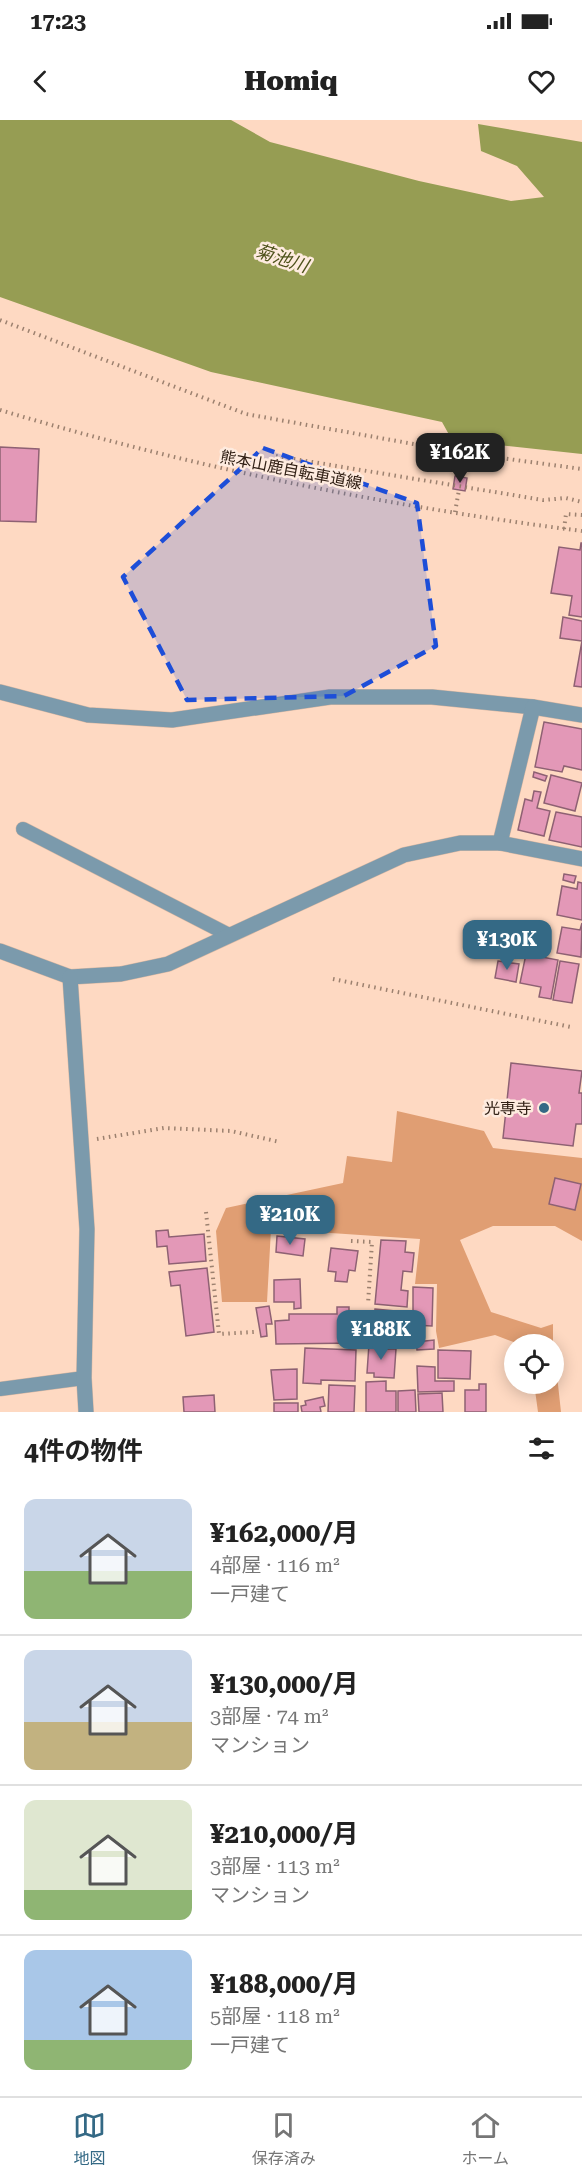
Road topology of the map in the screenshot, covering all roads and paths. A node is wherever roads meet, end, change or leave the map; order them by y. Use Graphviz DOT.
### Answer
graph roads {
  1 [pos="0,320"];
  2 [pos="0,410"];
  3 [pos="276,456"];
  4 [pos="582,469"];
  5 [pos="459,490"];
  6 [pos="582,502"];
  7 [pos="455,512"];
  8 [pos="582,515"];
  9 [pos="564,529"];
  10 [pos="582,531"];
  11 [pos="0,692"];
  12 [pos="533,707"];
  13 [pos="582,715"];
  14 [pos="23,829"];
  15 [pos="500,843"];
  16 [pos="582,859"];
  17 [pos="229,935"];
  18 [pos="0,951"];
  19 [pos="70,977"];
  20 [pos="333,979"];
  21 [pos="571,1028"];
  22 [pos="81,1142"];
  23 [pos="280,1142"];
  24 [pos="206,1212"];
  25 [pos="351,1241"];
  26 [pos="368,1304"];
  27 [pos="254,1332"];
  28 [pos="84,1378"];
  29 [pos="0,1389"];
  30 [pos="86,1412"];
  1 -- 4 [label="path"];
  2 -- 7 [label="path, 熊本山鹿自転車道線"];
  3 -- 6 [label="path"];
  5 -- 7 [label="path"];
  7 -- 9 [label="path, 熊本山鹿自転車道線"];
  8 -- 9 [label="path"];
  9 -- 10 [label="path, 熊本山鹿自転車道線"];
  11 -- 12 [label="street"];
  12 -- 13 [label="street"];
  12 -- 15 [label="street"];
  14 -- 17 [label="lane"];
  15 -- 16 [label="street"];
  15 -- 17 [label="street"];
  17 -- 19 [label="street"];
  18 -- 19 [label="street"];
  19 -- 22 [label="street"];
  20 -- 21 [label="path"];
  22 -- 23 [label="path"];
  22 -- 28 [label="street"];
  24 -- 27 [label="path"];
  25 -- 26 [label="path"];
  28 -- 29 [label="lane"];
  28 -- 30 [label="street"];
}
